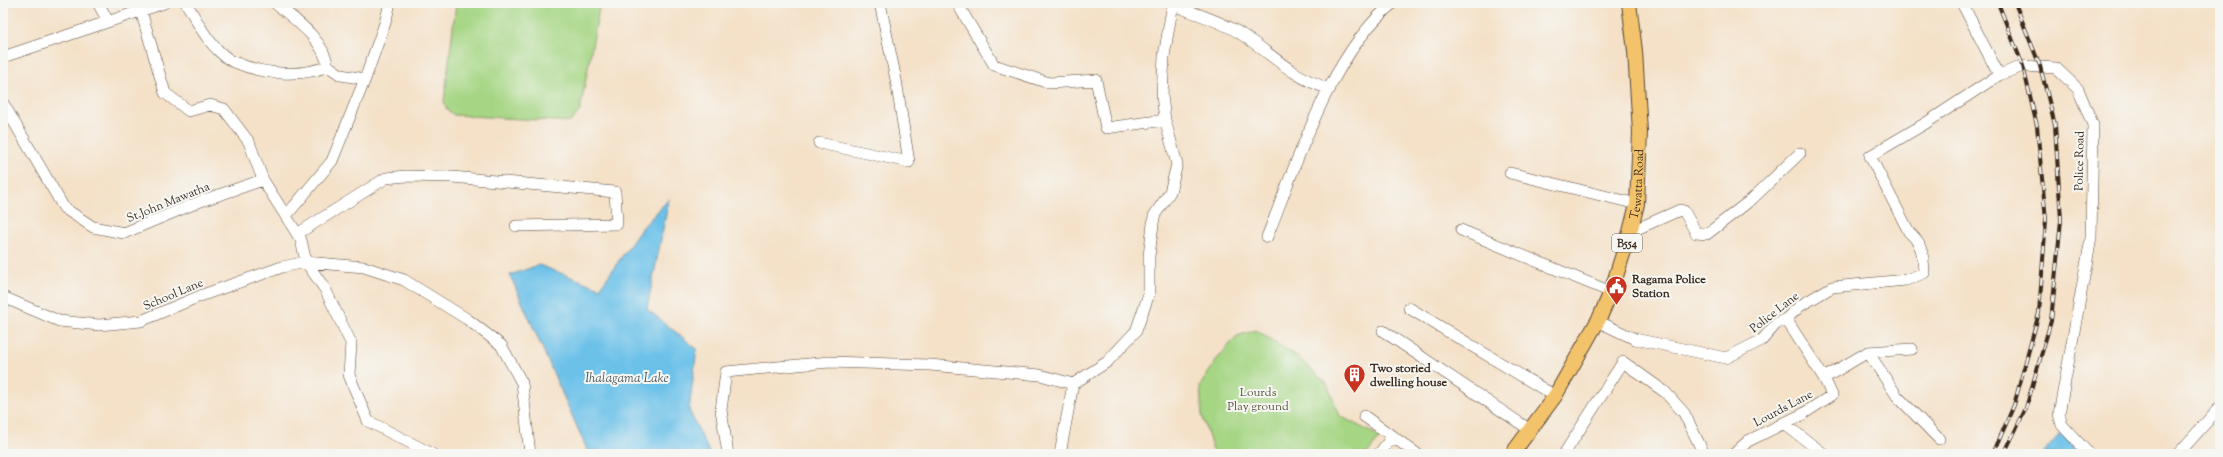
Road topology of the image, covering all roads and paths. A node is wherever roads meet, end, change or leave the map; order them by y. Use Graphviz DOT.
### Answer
graph roads {
  1 [pos="98,3"];
  2 [pos="164,3"];
  3 [pos="186,3"];
  4 [pos="275,3"];
  5 [pos="390,3"];
  6 [pos="880,3"];
  7 [pos="957,3"];
  8 [pos="1393,3"];
  9 [pos="1629,3"];
  10 [pos="1962,3"];
  11 [pos="1173,4"];
  12 [pos="145,8"];
  13 [pos="108,21"];
  14 [pos="3,58"];
  15 [pos="328,66"];
  16 [pos="1999,75"];
  17 [pos="365,79"];
  18 [pos="1330,89"];
  19 [pos="3,103"];
  20 [pos="1165,120"];
  21 [pos="819,143"];
  22 [pos="1800,153"];
  23 [pos="1510,173"];
  24 [pos="263,180"];
  25 [pos="1637,204"];
  26 [pos="286,216"];
  27 [pos="516,226"];
  28 [pos="1461,230"];
  29 [pos="1630,232"];
  30 [pos="1909,232"];
  31 [pos="297,234"];
  32 [pos="1267,237"];
  33 [pos="306,262"];
  34 [pos="1611,292"];
  35 [pos="3,297"];
  36 [pos="1409,308"];
  37 [pos="1786,319"];
  38 [pos="1597,321"];
  39 [pos="1383,331"];
  40 [pos="1912,349"];
  41 [pos="1868,352"];
  42 [pos="1824,378"];
  43 [pos="1072,384"];
  44 [pos="1555,396"];
  45 [pos="2220,407"];
  46 [pos="1364,416"];
  47 [pos="1784,423"];
  48 [pos="1530,430"];
  49 [pos="1392,436"];
  50 [pos="1939,439"];
  51 [pos="432,454"];
  52 [pos="530,454"];
  53 [pos="728,454"];
  54 [pos="1060,454"];
  55 [pos="1379,454"];
  56 [pos="1417,454"];
  57 [pos="1512,454"];
  58 [pos="1564,454"];
  59 [pos="1704,454"];
  60 [pos="1734,454"];
  61 [pos="1824,454"];
  62 [pos="2088,454"];
  63 [pos="2178,454"];
  1 -- 13 [label="street"];
  2 -- 12 [label="street"];
  3 -- 15 [label="street"];
  4 -- 15 [label="street"];
  5 -- 17 [label="street"];
  6 -- 21 [label="street"];
  7 -- 20 [label="street"];
  8 -- 18 [label="street"];
  9 -- 25 [label="main road, Tewatta Road / B554"];
  10 -- 16 [label="street"];
  11 -- 18 [label="street"];
  11 -- 20 [label="street"];
  12 -- 13 [label="street"];
  12 -- 24 [label="street"];
  13 -- 14 [label="street"];
  15 -- 17 [label="street"];
  16 -- 30 [label="street, Police Road"];
  16 -- 62 [label="street, Police Road"];
  17 -- 26 [label="street"];
  18 -- 32 [label="street"];
  19 -- 24 [label="street, St.John Mawatha"];
  20 -- 43 [label="street"];
  22 -- 29 [label="street"];
  23 -- 25 [label="street"];
  24 -- 26 [label="street"];
  25 -- 29 [label="main road, Tewatta Road / B554"];
  26 -- 31 [label="street"];
  27 -- 31 [label="street"];
  28 -- 34 [label="street"];
  29 -- 34 [label="main road, Tewatta Road / B554"];
  30 -- 37 [label="street, Police Lane"];
  31 -- 33 [label="street"];
  33 -- 35 [label="street, School Lane"];
  33 -- 51 [label="street"];
  33 -- 52 [label="street, School Lane"];
  34 -- 38 [label="main road, Tewatta Road / B554"];
  36 -- 44 [label="street"];
  37 -- 38 [label="street, Police Lane"];
  37 -- 42 [label="street, Lourds Lane"];
  38 -- 44 [label="main road, Tewatta Road / B554"];
  39 -- 48 [label="street"];
  40 -- 41 [label="street"];
  41 -- 42 [label="street"];
  41 -- 50 [label="street"];
  42 -- 47 [label="street, Lourds Lane"];
  43 -- 53 [label="street"];
  43 -- 54 [label="street"];
  44 -- 48 [label="main road, Tewatta Road / B554"];
  45 -- 63 [label="street"];
  46 -- 49 [label="street"];
  47 -- 60 [label="street, Lourds Lane"];
  47 -- 61 [label="street"];
  48 -- 57 [label="main road, Tewatta Road / B554"];
  49 -- 55 [label="street"];
  49 -- 56 [label="street"];
  58 -- 59 [label="street"];
}
